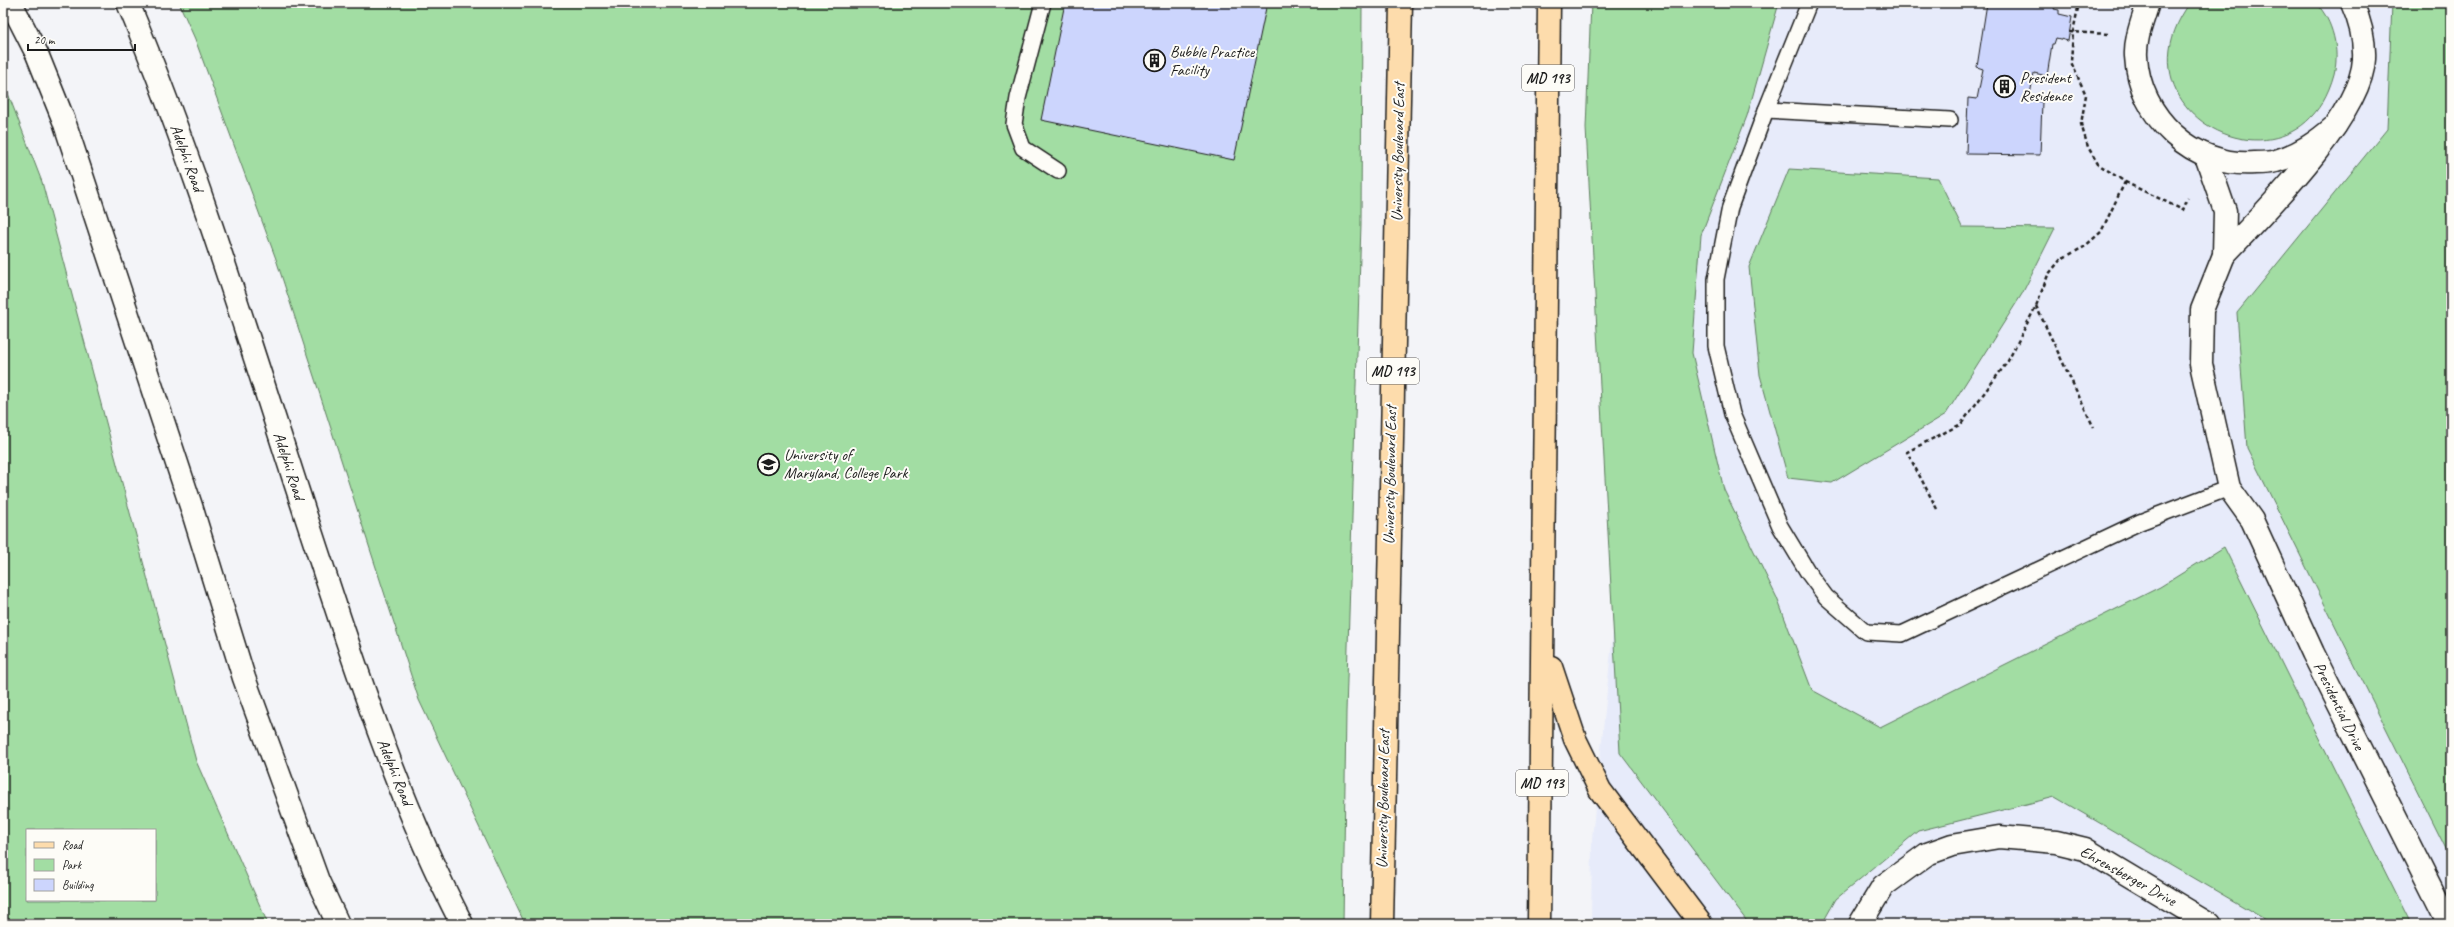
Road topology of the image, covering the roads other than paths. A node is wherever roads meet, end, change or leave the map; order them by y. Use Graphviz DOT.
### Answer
graph roads {
  1 [pos="12,3"];
  2 [pos="128,3"];
  3 [pos="1043,3"];
  4 [pos="1401,3"];
  5 [pos="1549,3"];
  6 [pos="1809,3"];
  7 [pos="2148,3"];
  8 [pos="2352,3"];
  9 [pos="2361,13"];
  10 [pos="1766,110"];
  11 [pos="1950,120"];
  12 [pos="2336,126"];
  13 [pos="2206,156"];
  14 [pos="1058,171"];
  15 [pos="2224,255"];
  16 [pos="2229,488"];
  17 [pos="1544,643"];
  18 [pos="338,924"];
  19 [pos="462,924"];
  20 [pos="1382,924"];
  21 [pos="1539,924"];
  22 [pos="1701,924"];
  23 [pos="1860,924"];
  24 [pos="2210,924"];
  25 [pos="2449,924"];
  1 -- 18 [label="main road"];
  2 -- 19 [label="main road, Adelphi Road"];
  3 -- 14 [label="lane"];
  4 -- 20 [label="main road, University Boulevard East / MD 193"];
  5 -- 17 [label="main road, MD 193"];
  6 -- 10 [label="lane"];
  7 -- 13 [label="main road"];
  8 -- 9 [label="main road"];
  9 -- 12 [label="main road"];
  10 -- 11 [label="lane"];
  10 -- 16 [label="lane"];
  12 -- 13 [label="main road"];
  12 -- 15 [label="main road"];
  13 -- 15 [label="main road"];
  15 -- 16 [label="main road"];
  16 -- 25 [label="main road, Presidential Drive"];
  17 -- 21 [label="main road, MD 193"];
  17 -- 22 [label="main road"];
  23 -- 24 [label="main road, Ehrensberger Drive"];
}
